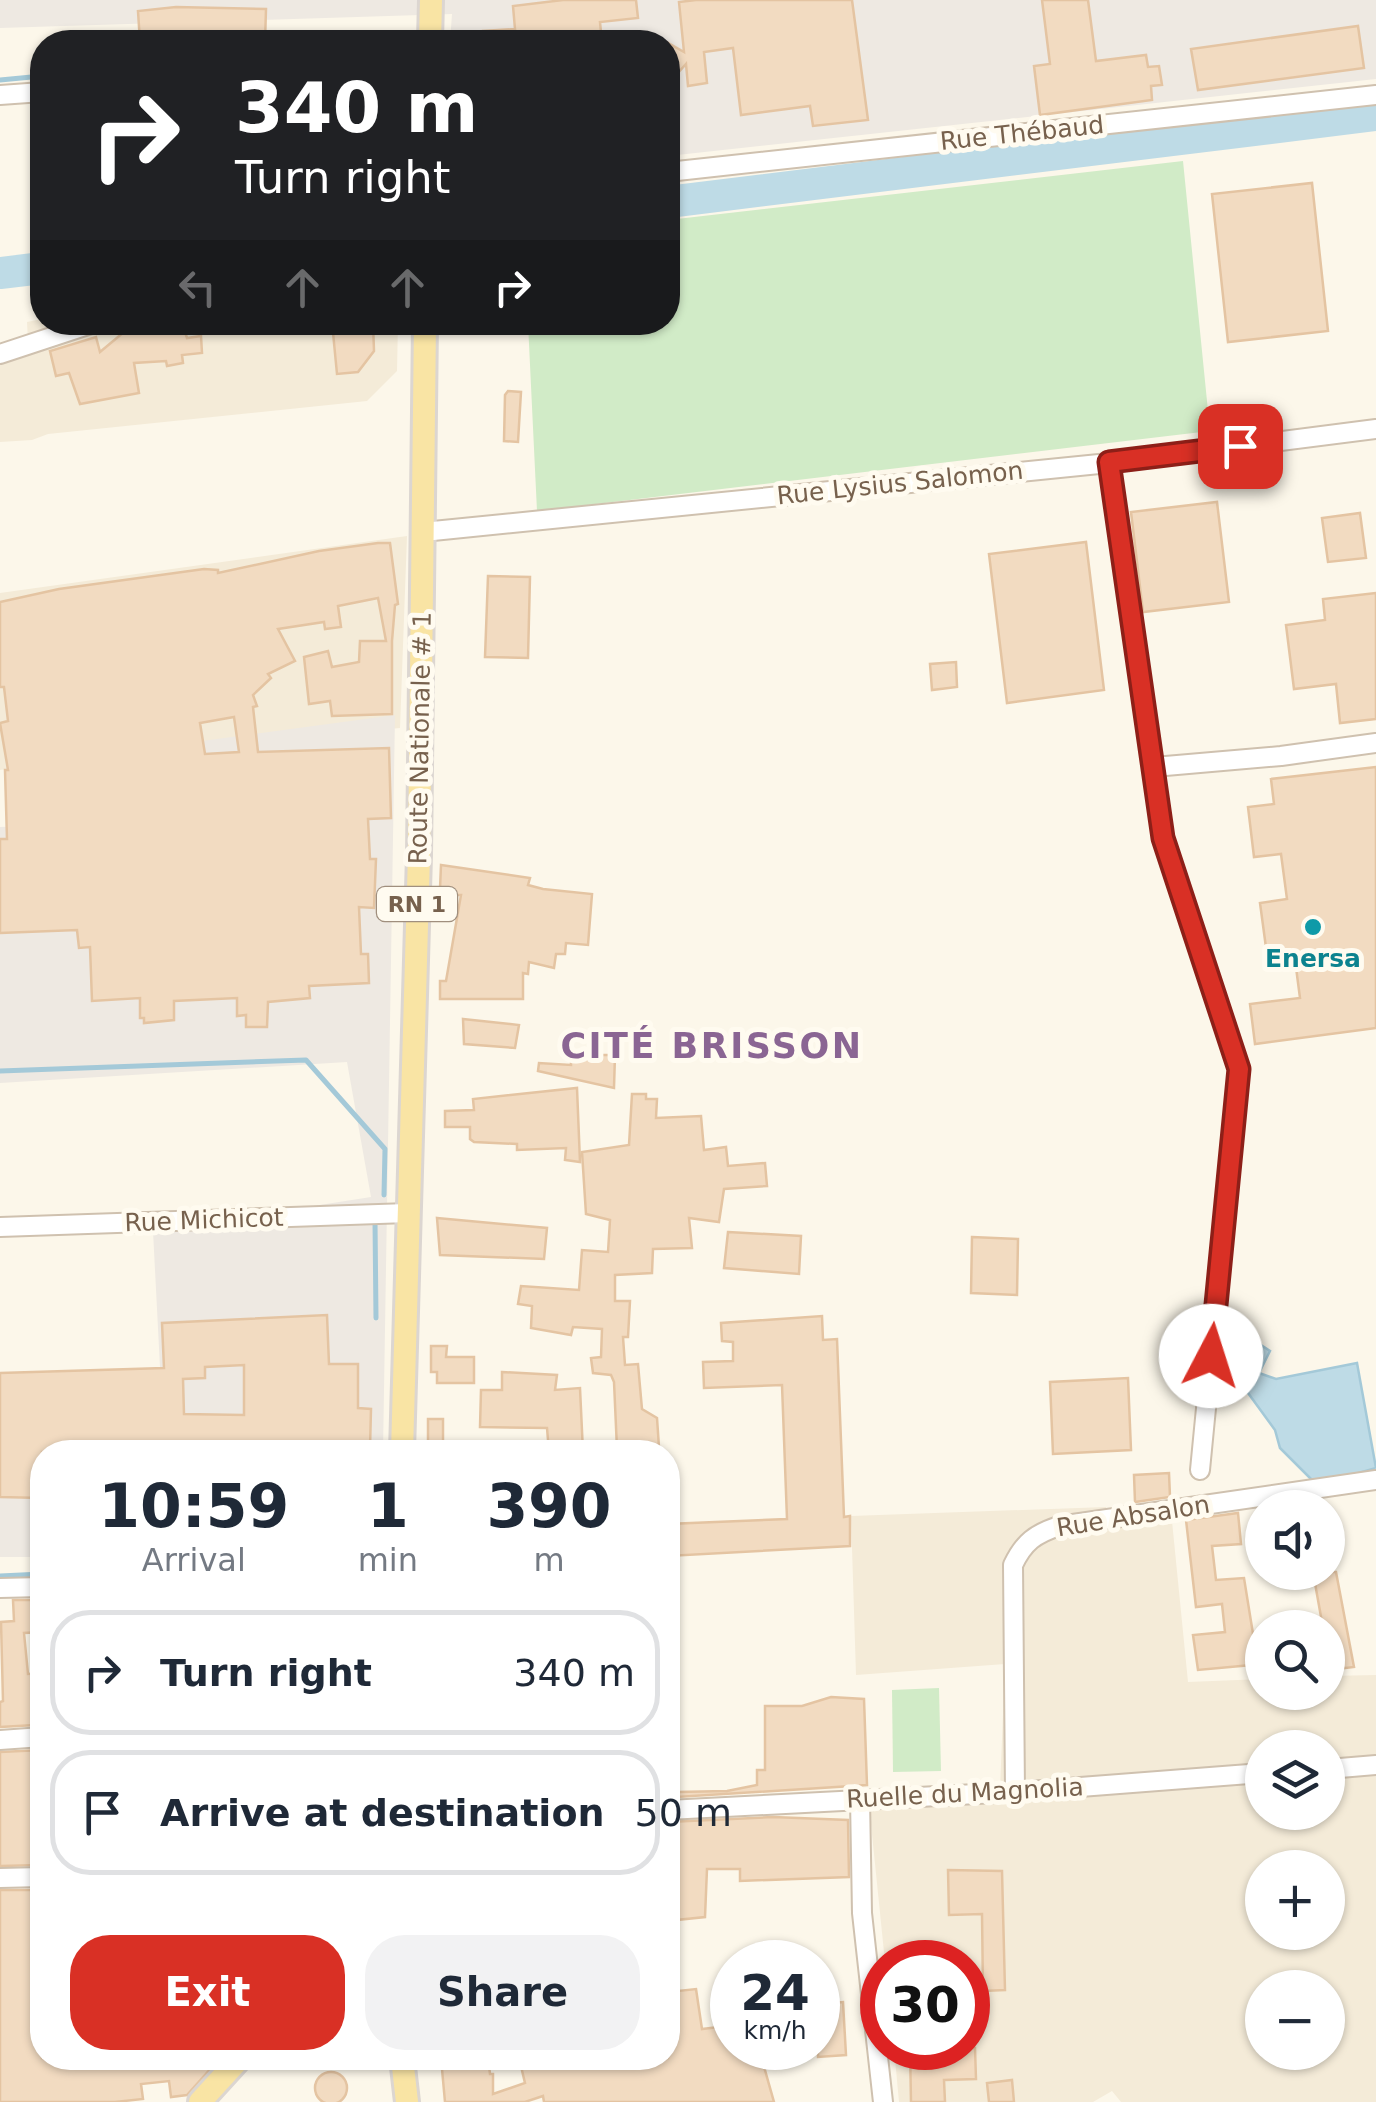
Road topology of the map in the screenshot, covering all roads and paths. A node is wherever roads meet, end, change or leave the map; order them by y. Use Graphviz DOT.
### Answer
graph roads {
  1 [pos="431,0"];
  2 [pos="430,30"];
  3 [pos="30,93"];
  4 [pos="0,95"];
  5 [pos="1376,95"];
  6 [pos="680,171"];
  7 [pos="58,335"];
  8 [pos="425,335"];
  9 [pos="0,354"];
  10 [pos="1376,430"];
  11 [pos="1109,462"];
  12 [pos="423,532"];
  13 [pos="1376,744"];
  14 [pos="1154,767"];
  15 [pos="408,1213"];
  16 [pos="0,1227"];
  17 [pos="402,1440"];
  18 [pos="1200,1470"];
  19 [pos="1376,1480"];
  20 [pos="30,1587"];
  21 [pos="0,1588"];
  22 [pos="30,1738"];
  23 [pos="0,1740"];
  24 [pos="1376,1764"];
  25 [pos="1345,1767"];
  26 [pos="1245,1774"];
  27 [pos="1015,1792"];
  28 [pos="860,1799"];
  29 [pos="680,1809"];
  30 [pos="30,1877"];
  31 [pos="0,1878"];
  32 [pos="229,2070"];
  33 [pos="404,2070"];
  34 [pos="200,2102"];
  35 [pos="408,2102"];
  36 [pos="883,2102"];
  1 -- 2 [label="main road"];
  3 -- 4 [label="street"];
  5 -- 6 [label="street, Rue Thébaud"];
  7 -- 9 [label="street"];
  8 -- 12 [label="main road, Route Nationale # 1 / RN 1"];
  10 -- 11 [label="street, Rue Lysius Salomon"];
  11 -- 12 [label="street, Rue Lysius Salomon"];
  11 -- 14 [label="street"];
  12 -- 15 [label="main road, Route Nationale # 1 / RN 1"];
  13 -- 14 [label="street"];
  14 -- 18 [label="street"];
  15 -- 16 [label="street, Rue Michicot"];
  15 -- 17 [label="main road, Route Nationale # 1 / RN 1"];
  19 -- 27 [label="street, Rue Absalon"];
  20 -- 21 [label="street"];
  22 -- 23 [label="street"];
  24 -- 25 [label="street"];
  26 -- 27 [label="street, Ruelle du Magnolia"];
  27 -- 28 [label="street, Ruelle du Magnolia"];
  28 -- 29 [label="street, Ruelle du Magnolia"];
  28 -- 36 [label="street"];
  30 -- 31 [label="street"];
  32 -- 34 [label="main road"];
  33 -- 35 [label="main road"];
}
